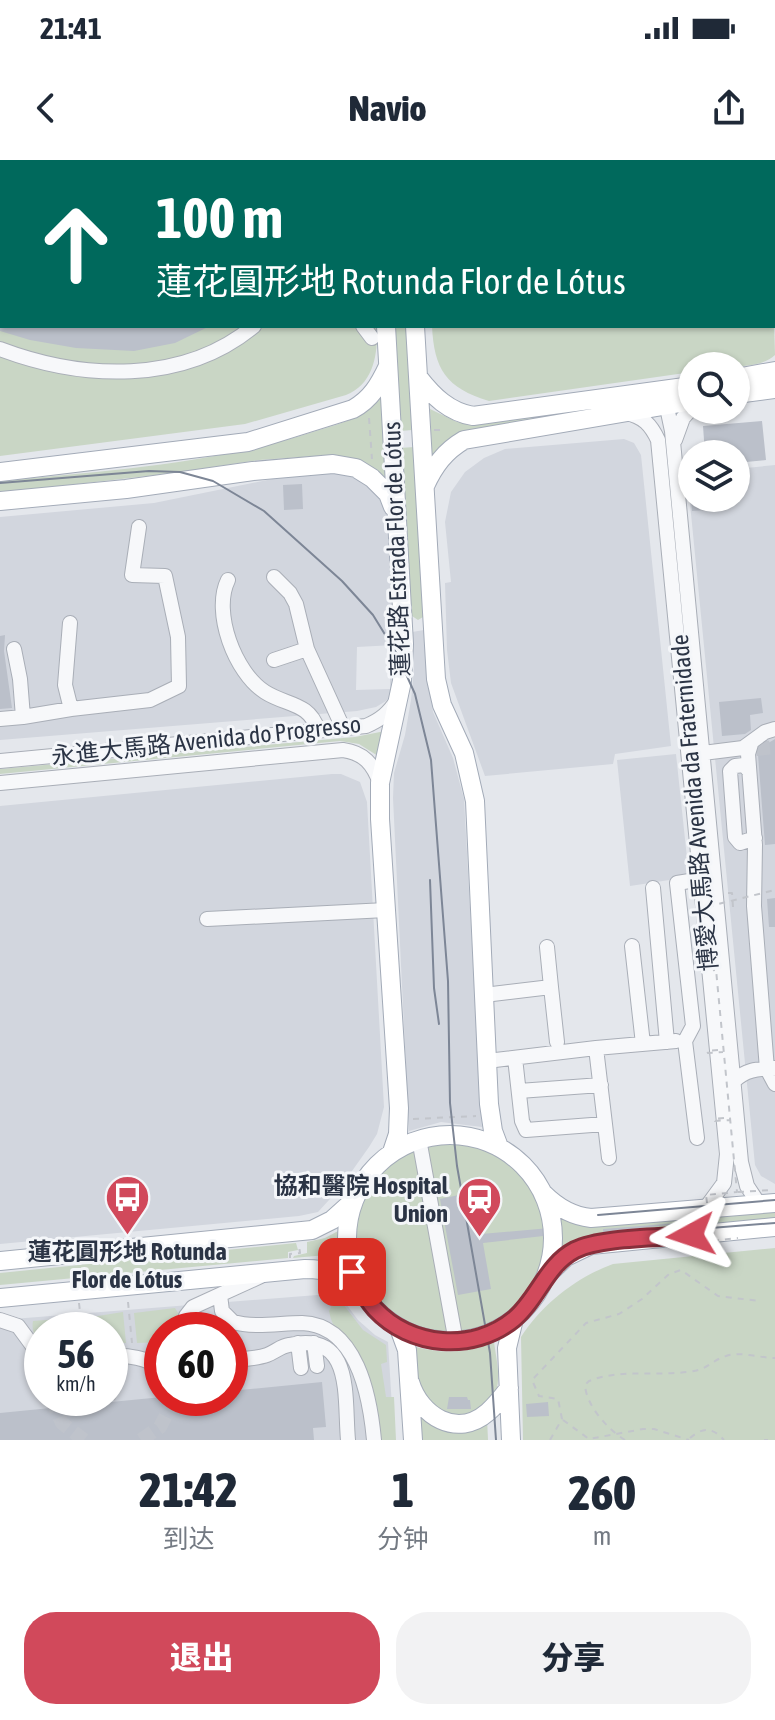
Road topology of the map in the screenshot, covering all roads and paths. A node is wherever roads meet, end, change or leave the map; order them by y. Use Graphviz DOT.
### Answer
graph roads {
  1 [pos="252,328"];
  2 [pos="415,328"];
  3 [pos="379,332"];
  4 [pos="0,349"];
  5 [pos="388,365"];
  6 [pos="419,378"];
  7 [pos="750,381"];
  8 [pos="774,385"];
  9 [pos="750,391"];
  10 [pos="678,392"];
  11 [pos="665,398"];
  12 [pos="678,399"];
  13 [pos="364,403"];
  14 [pos="621,412"];
  15 [pos="680,424"];
  16 [pos="674,448"];
  17 [pos="0,472"];
  18 [pos="368,475"];
  19 [pos="425,486"];
  20 [pos="0,501"];
  21 [pos="397,518"];
  22 [pos="139,527"];
  23 [pos="274,577"];
  24 [pos="228,580"];
  25 [pos="403,613"];
  26 [pos="431,614"];
  27 [pos="70,623"];
  28 [pos="14,649"];
  29 [pos="307,649"];
  30 [pos="274,660"];
  31 [pos="399,696"];
  32 [pos="71,709"];
  33 [pos="23,717"];
  34 [pos="0,719"];
  35 [pos="343,728"];
  36 [pos="318,730"];
  37 [pos="774,732"];
  38 [pos="748,748"];
  39 [pos="696,754"];
  40 [pos="0,761"];
  41 [pos="742,768"];
  42 [pos="0,783"];
  43 [pos="380,783"];
  44 [pos="706,789"];
  45 [pos="703,828"];
  46 [pos="755,842"];
  47 [pos="740,843"];
  48 [pos="702,879"];
  49 [pos="653,888"];
  50 [pos="775,890"];
  51 [pos="733,900"];
  52 [pos="733,907"];
  53 [pos="386,910"];
  54 [pos="708,914"];
  55 [pos="207,919"];
  56 [pos="632,946"];
  57 [pos="547,947"];
  58 [pos="713,968"];
  59 [pos="551,987"];
  60 [pos="484,995"];
  61 [pos="685,1041"];
  62 [pos="557,1042"];
  63 [pos="667,1042"];
  64 [pos="643,1044"];
  65 [pos="596,1048"];
  66 [pos="770,1049"];
  67 [pos="721,1051"];
  68 [pos="515,1058"];
  69 [pos="487,1061"];
  70 [pos="772,1070"];
  71 [pos="734,1081"];
  72 [pos="775,1084"];
  73 [pos="601,1085"];
  74 [pos="519,1091"];
  75 [pos="489,1104"];
  76 [pos="728,1119"];
  77 [pos="413,1121"];
  78 [pos="605,1124"];
  79 [pos="697,1138"];
  80 [pos="419,1139"];
  81 [pos="499,1147"];
  82 [pos="392,1152"];
  83 [pos="609,1158"];
  84 [pos="542,1192"];
  85 [pos="737,1192"];
  86 [pos="768,1199"];
  87 [pos="354,1200"];
  88 [pos="706,1206"];
  89 [pos="775,1227"];
  90 [pos="710,1231"];
  91 [pos="298,1232"];
  92 [pos="738,1238"];
  93 [pos="611,1240"];
  94 [pos="612,1249"];
  95 [pos="0,1261"];
  96 [pos="291,1271"];
  97 [pos="269,1273"];
  98 [pos="545,1277"];
  99 [pos="126,1286"];
  100 [pos="77,1291"];
  101 [pos="363,1294"];
  102 [pos="220,1295"];
  103 [pos="0,1298"];
  104 [pos="759,1301"];
  105 [pos="80,1312"];
  106 [pos="189,1312"];
  107 [pos="514,1319"];
  108 [pos="0,1320"];
  109 [pos="399,1328"];
  110 [pos="131,1333"];
  111 [pos="24,1334"];
  112 [pos="456,1342"];
  113 [pos="298,1343"];
  114 [pos="314,1343"];
  115 [pos="276,1350"];
  116 [pos="248,1358"];
  117 [pos="775,1358"];
  118 [pos="317,1366"];
  119 [pos="278,1367"];
  120 [pos="301,1368"];
  121 [pos="410,1382"];
  122 [pos="509,1388"];
  123 [pos="562,1419"];
  124 [pos="616,1435"];
  125 [pos="689,1439"];
  126 [pos="348,1440"];
  127 [pos="374,1440"];
  128 [pos="413,1440"];
  129 [pos="511,1440"];
  130 [pos="550,1440"];
  131 [pos="625,1440"];
  132 [pos="724,1440"];
  1 -- 4 [label="street"];
  2 -- 6 [label="main road, 蓮花路 Estrada Flor de Lótus"];
  3 -- 5 [label="main road, 蓮花路 Estrada Flor de Lótus"];
  5 -- 13 [label="main road"];
  5 -- 21 [label="main road, 蓮花路 Estrada Flor de Lótus"];
  6 -- 11 [label="main road"];
  6 -- 19 [label="main road, 蓮花路 Estrada Flor de Lótus"];
  7 -- 8 [label="main road"];
  8 -- 9 [label="main road"];
  10 -- 11 [label="main road"];
  11 -- 12 [label="main road"];
  11 -- 14 [label="main road"];
  11 -- 16 [label="street, 博愛大馬路 Avenida da Fraternidade"];
  13 -- 17 [label="main road"];
  13 -- 18 [label="path"];
  14 -- 19 [label="main road"];
  14 -- 39 [label="street, 博愛大馬路 Avenida da Fraternidade"];
  15 -- 16 [label="street, 博愛大馬路 Avenida da Fraternidade"];
  16 -- 39 [label="street, 博愛大馬路 Avenida da Fraternidade"];
  18 -- 20 [label="main road"];
  18 -- 21 [label="main road"];
  19 -- 26 [label="main road, 蓮花路 Estrada Flor de Lótus"];
  21 -- 25 [label="main road, 蓮花路 Estrada Flor de Lótus"];
  22 -- 32 [label="street"];
  23 -- 29 [label="street"];
  24 -- 36 [label="street"];
  25 -- 26 [label="main road"];
  25 -- 31 [label="main road, 蓮花路 Estrada Flor de Lótus"];
  26 -- 60 [label="main road, 蓮花路 Estrada Flor de Lótus"];
  27 -- 32 [label="street"];
  28 -- 33 [label="street"];
  29 -- 30 [label="street"];
  29 -- 35 [label="street"];
  31 -- 35 [label="street, 永進大馬路 Avenida do Progresso"];
  31 -- 43 [label="main road, 蓮花路 Estrada Flor de Lótus"];
  32 -- 33 [label="street"];
  33 -- 34 [label="street"];
  35 -- 36 [label="street, 永進大馬路 Avenida do Progresso"];
  36 -- 40 [label="street, 永進大馬路 Avenida do Progresso"];
  37 -- 38 [label="street"];
  38 -- 39 [label="street"];
  38 -- 41 [label="street"];
  39 -- 44 [label="street, 博愛大馬路 Avenida da Fraternidade"];
  39 -- 45 [label="street, 博愛大馬路 Avenida da Fraternidade"];
  41 -- 44 [label="street"];
  41 -- 46 [label="street"];
  41 -- 47 [label="street"];
  42 -- 43 [label="street, 永進大馬路 Avenida do Progresso"];
  43 -- 53 [label="main road, 蓮花路 Estrada Flor de Lótus"];
  44 -- 45 [label="street, 博愛大馬路 Avenida da Fraternidade"];
  45 -- 47 [label="street"];
  45 -- 48 [label="street, 博愛大馬路 Avenida da Fraternidade"];
  45 -- 71 [label="street, 博愛大馬路 Avenida da Fraternidade"];
  46 -- 47 [label="street"];
  46 -- 66 [label="street"];
  48 -- 54 [label="street, 博愛大馬路 Avenida da Fraternidade"];
  48 -- 61 [label="street"];
  49 -- 63 [label="street"];
  50 -- 51 [label="path, bridge"];
  51 -- 52 [label="path, bridge"];
  51 -- 54 [label="path, bridge"];
  53 -- 55 [label="street"];
  53 -- 82 [label="main road, 蓮花路 Estrada Flor de Lótus"];
  54 -- 58 [label="street, 博愛大馬路 Avenida da Fraternidade"];
  54 -- 58 [label="path, bridge"];
  56 -- 64 [label="street"];
  57 -- 59 [label="street"];
  58 -- 67 [label="street, 博愛大馬路 Avenida da Fraternidade"];
  58 -- 67 [label="path, bridge"];
  59 -- 60 [label="street"];
  59 -- 62 [label="street"];
  60 -- 69 [label="main road, 蓮花路 Estrada Flor de Lótus"];
  61 -- 63 [label="street"];
  61 -- 79 [label="street"];
  63 -- 64 [label="street"];
  64 -- 65 [label="street"];
  65 -- 68 [label="street"];
  65 -- 73 [label="street"];
  66 -- 70 [label="street"];
  67 -- 76 [label="street, 博愛大馬路 Avenida da Fraternidade"];
  67 -- 76 [label="path, bridge"];
  68 -- 69 [label="street"];
  68 -- 74 [label="street"];
  69 -- 75 [label="main road, 蓮花路 Estrada Flor de Lótus"];
  70 -- 71 [label="street"];
  70 -- 72 [label="street"];
  71 -- 86 [label="street, 博愛大馬路 Avenida da Fraternidade"];
  73 -- 74 [label="street"];
  73 -- 78 [label="street"];
  74 -- 78 [label="street"];
  75 -- 77 [label="path"];
  75 -- 81 [label="main road, 蓮花路 Estrada Flor de Lótus"];
  76 -- 85 [label="path, bridge"];
  76 -- 88 [label="street, 博愛大馬路 Avenida da Fraternidade"];
  78 -- 83 [label="street"];
  80 -- 81 [label="main road"];
  80 -- 82 [label="main road"];
  80 -- 112 [label="street"];
  81 -- 84 [label="main road"];
  82 -- 87 [label="main road"];
  84 -- 88 [label="main road"];
  84 -- 98 [label="main road"];
  85 -- 86 [label="path, bridge"];
  85 -- 88 [label="path, bridge"];
  86 -- 88 [label="main road"];
  87 -- 91 [label="main road"];
  87 -- 101 [label="main road"];
  89 -- 98 [label="main road"];
  90 -- 92 [label="path, bridge"];
  91 -- 95 [label="main road"];
  91 -- 96 [label="path"];
  93 -- 94 [label="path, bridge"];
  96 -- 97 [label="main road"];
  96 -- 101 [label="main road"];
  97 -- 99 [label="main road"];
  97 -- 102 [label="street"];
  98 -- 107 [label="main road"];
  99 -- 100 [label="main road"];
  99 -- 110 [label="path"];
  100 -- 103 [label="main road"];
  100 -- 105 [label="path"];
  101 -- 109 [label="main road"];
  102 -- 106 [label="street"];
  102 -- 127 [label="street"];
  104 -- 123 [label="path"];
  107 -- 112 [label="main road"];
  107 -- 122 [label="main road"];
  108 -- 111 [label="street"];
  109 -- 112 [label="main road"];
  109 -- 121 [label="main road"];
  113 -- 114 [label="street"];
  113 -- 115 [label="street"];
  113 -- 120 [label="street"];
  114 -- 118 [label="street"];
  114 -- 126 [label="street"];
  115 -- 116 [label="street"];
  115 -- 119 [label="street"];
  117 -- 124 [label="path"];
  121 -- 122 [label="main road"];
  121 -- 128 [label="main road"];
  122 -- 129 [label="main road"];
  123 -- 124 [label="path"];
  123 -- 130 [label="path"];
  124 -- 125 [label="path"];
  124 -- 131 [label="path"];
  125 -- 132 [label="path"];
}
